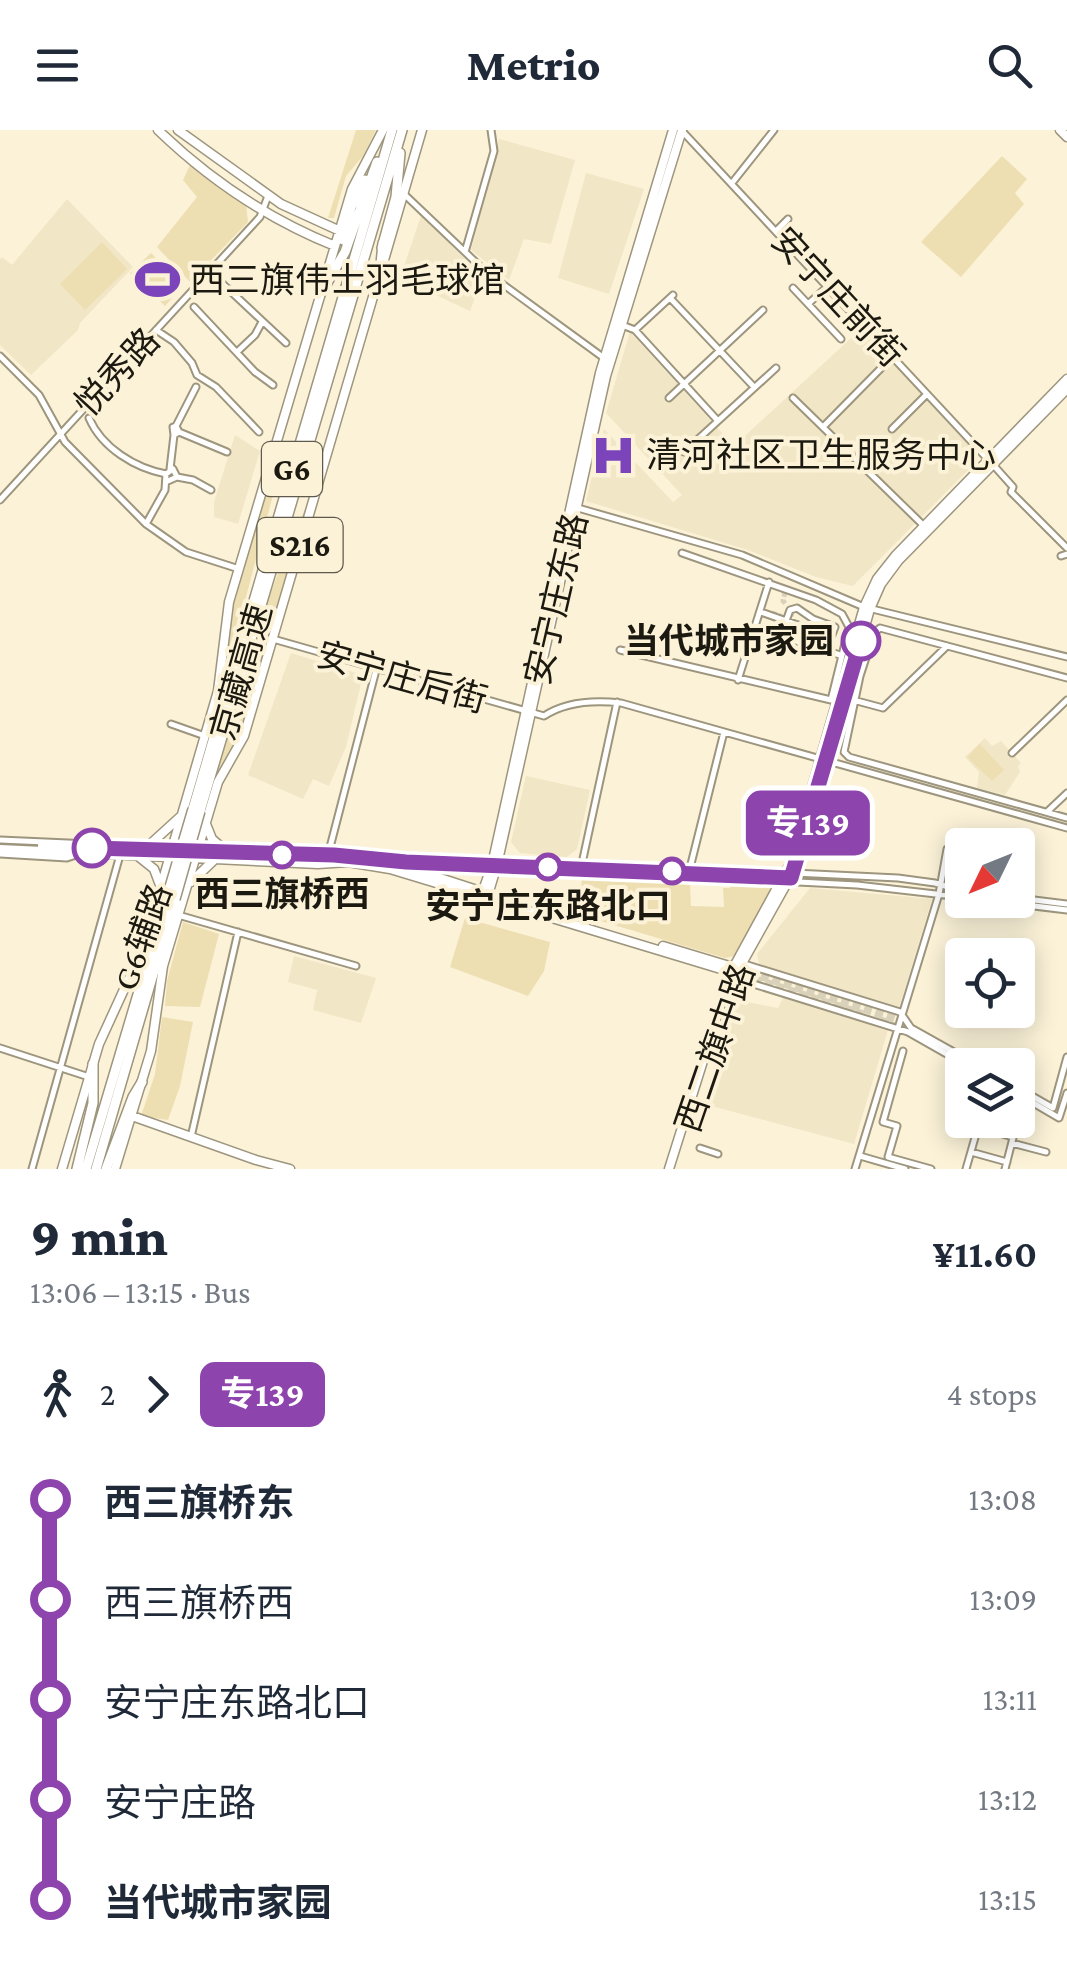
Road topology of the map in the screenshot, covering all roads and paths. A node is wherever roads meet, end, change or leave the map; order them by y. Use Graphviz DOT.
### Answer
graph roads {
  1 [pos="158,130"];
  2 [pos="178,130"];
  3 [pos="402,130"];
  4 [pos="422,130"];
  5 [pos="491,130"];
  6 [pos="673,130"];
  7 [pos="681,130"];
  8 [pos="774,130"];
  9 [pos="1060,130"];
  10 [pos="388,132"];
  11 [pos="1067,137"];
  12 [pos="393,160"];
  13 [pos="732,183"];
  14 [pos="258,189"];
  15 [pos="404,194"];
  16 [pos="268,196"];
  17 [pos="249,202"];
  18 [pos="281,204"];
  19 [pos="263,212"];
  20 [pos="273,218"];
  21 [pos="788,219"];
  22 [pos="328,226"];
  23 [pos="340,231"];
  24 [pos="776,231"];
  25 [pos="323,241"];
  26 [pos="335,246"];
  27 [pos="382,248"];
  28 [pos="465,252"];
  29 [pos="210,272"];
  30 [pos="380,276"];
  31 [pos="828,286"];
  32 [pos="794,288"];
  33 [pos="322,292"];
  34 [pos="808,304"];
  35 [pos="194,307"];
  36 [pos="763,310"];
  37 [pos="262,322"];
  38 [pos="621,325"];
  39 [pos="156,330"];
  40 [pos="635,330"];
  41 [pos="841,339"];
  42 [pos="286,344"];
  43 [pos="720,351"];
  44 [pos="237,352"];
  45 [pos="0,356"];
  46 [pos="893,356"];
  47 [pos="608,361"];
  48 [pos="776,368"];
  49 [pos="197,375"];
  50 [pos="204,378"];
  51 [pos="1067,379"];
  52 [pos="685,384"];
  53 [pos="273,385"];
  54 [pos="196,387"];
  55 [pos="754,387"];
  56 [pos="1067,389"];
  57 [pos="928,394"];
  58 [pos="1056,396"];
  59 [pos="669,398"];
  60 [pos="793,398"];
  61 [pos="1067,406"];
  62 [pos="89,418"];
  63 [pos="718,421"];
  64 [pos="823,427"];
  65 [pos="892,429"];
  66 [pos="176,431"];
  67 [pos="259,432"];
  68 [pos="60,435"];
  69 [pos="227,452"];
  70 [pos="684,452"];
  71 [pos="990,462"];
  72 [pos="168,474"];
  73 [pos="211,490"];
  74 [pos="0,500"];
  75 [pos="577,508"];
  76 [pos="146,524"];
  77 [pos="924,526"];
  78 [pos="682,553"];
  79 [pos="1065,553"];
  80 [pos="239,570"];
  81 [pos="769,582"];
  82 [pos="867,608"];
  83 [pos="761,611"];
  84 [pos="772,613"];
  85 [pos="807,614"];
  86 [pos="790,619"];
  87 [pos="803,626"];
  88 [pos="752,627"];
  89 [pos="273,639"];
  90 [pos="790,639"];
  91 [pos="947,646"];
  92 [pos="620,650"];
  93 [pos="846,656"];
  94 [pos="1067,657"];
  95 [pos="376,670"];
  96 [pos="1067,678"];
  97 [pos="738,680"];
  98 [pos="842,700"];
  99 [pos="1067,700"];
  100 [pos="617,702"];
  101 [pos="527,712"];
  102 [pos="172,724"];
  103 [pos="724,732"];
  104 [pos="206,736"];
  105 [pos="1012,753"];
  106 [pos="823,759"];
  107 [pos="1067,792"];
  108 [pos="194,811"];
  109 [pos="1047,812"];
  110 [pos="1067,818"];
  111 [pos="1067,828"];
  112 [pos="0,848"];
  113 [pos="147,848"];
  114 [pos="231,853"];
  115 [pos="171,854"];
  116 [pos="120,855"];
  117 [pos="196,855"];
  118 [pos="220,859"];
  119 [pos="329,859"];
  120 [pos="381,860"];
  121 [pos="945,864"];
  122 [pos="494,865"];
  123 [pos="581,868"];
  124 [pos="689,872"];
  125 [pos="788,875"];
  126 [pos="942,886"];
  127 [pos="945,887"];
  128 [pos="172,894"];
  129 [pos="939,894"];
  130 [pos="945,894"];
  131 [pos="485,895"];
  132 [pos="1035,901"];
  133 [pos="1035,904"];
  134 [pos="1067,907"];
  135 [pos="178,915"];
  136 [pos="238,932"];
  137 [pos="356,966"];
  138 [pos="736,970"];
  139 [pos="900,1012"];
  140 [pos="895,1029"];
  141 [pos="0,1048"];
  142 [pos="947,1048"];
  143 [pos="903,1051"];
  144 [pos="945,1053"];
  145 [pos="1067,1057"];
  146 [pos="93,1064"];
  147 [pos="61,1068"];
  148 [pos="89,1077"];
  149 [pos="142,1082"];
  150 [pos="1067,1093"];
  151 [pos="875,1096"];
  152 [pos="889,1100"];
  153 [pos="1036,1101"];
  154 [pos="132,1116"];
  155 [pos="191,1137"];
  156 [pos="975,1138"];
  157 [pos="1008,1138"];
  158 [pos="1012,1140"];
  159 [pos="700,1148"];
  160 [pos="971,1152"];
  161 [pos="1046,1152"];
  162 [pos="718,1154"];
  163 [pos="858,1156"];
  164 [pos="256,1165"];
  165 [pos="1006,1166"];
  166 [pos="32,1169"];
  167 [pos="62,1169"];
  168 [pos="77,1169"];
  169 [pos="86,1169"];
  170 [pos="96,1169"];
  171 [pos="106,1169"];
  172 [pos="115,1169"];
  173 [pos="290,1169"];
  174 [pos="672,1169"];
  175 [pos="855,1169"];
  176 [pos="905,1169"];
  177 [pos="931,1169"];
  178 [pos="966,1169"];
  179 [pos="1017,1169"];
  1 -- 17 [label="main road"];
  2 -- 14 [label="main road"];
  3 -- 12 [label="highway, 京藏高速 / G6"];
  3 -- 27 [label="highway"];
  4 -- 15 [label="main road, G6辅路 / S216"];
  5 -- 28 [label="street"];
  6 -- 47 [label="main road, 安宁庄东路"];
  7 -- 13 [label="street, 安宁庄前街"];
  7 -- 38 [label="main road, 安宁庄东路"];
  8 -- 13 [label="street"];
  9 -- 11 [label="main road"];
  10 -- 23 [label="main road, G6辅路 / S216"];
  10 -- 33 [label="highway"];
  10 -- 108 [label="highway, 京藏高速 / G6"];
  12 -- 27 [label="highway"];
  12 -- 108 [label="highway, 京藏高速 / G6"];
  13 -- 24 [label="street, 安宁庄前街"];
  14 -- 16 [label="main road"];
  14 -- 17 [label="main road"];
  15 -- 28 [label="street"];
  15 -- 30 [label="main road, G6辅路 / S216"];
  16 -- 18 [label="main road"];
  16 -- 19 [label="street, 悦秀路"];
  17 -- 19 [label="main road"];
  18 -- 20 [label="main road"];
  18 -- 22 [label="main road"];
  19 -- 20 [label="main road"];
  19 -- 29 [label="street, 悦秀路"];
  20 -- 25 [label="main road"];
  21 -- 24 [label="street"];
  22 -- 23 [label="main road"];
  22 -- 25 [label="main road"];
  23 -- 26 [label="main road, G6辅路 / S216"];
  24 -- 31 [label="street, 安宁庄前街"];
  25 -- 26 [label="main road"];
  26 -- 33 [label="main road, G6辅路 / S216"];
  27 -- 30 [label="highway"];
  28 -- 47 [label="street"];
  29 -- 37 [label="street"];
  29 -- 39 [label="street, 悦秀路"];
  30 -- 89 [label="main road, G6辅路 / S216"];
  31 -- 34 [label="street"];
  31 -- 46 [label="street, 安宁庄前街"];
  32 -- 34 [label="street"];
  33 -- 80 [label="main road, G6辅路 / S216"];
  34 -- 41 [label="street"];
  35 -- 44 [label="street"];
  36 -- 43 [label="street"];
  37 -- 42 [label="street"];
  37 -- 44 [label="street"];
  38 -- 40 [label="street"];
  38 -- 47 [label="main road, 安宁庄东路"];
  39 -- 49 [label="street"];
  39 -- 68 [label="street, 悦秀路"];
  40 -- 43 [label="street"];
  40 -- 52 [label="street"];
  43 -- 52 [label="street"];
  43 -- 55 [label="street"];
  44 -- 53 [label="street"];
  45 -- 68 [label="street"];
  46 -- 57 [label="street, 安宁庄前街"];
  46 -- 64 [label="street"];
  47 -- 75 [label="main road, 安宁庄东路"];
  47 -- 101 [label="main road, 安宁庄东路"];
  48 -- 55 [label="street"];
  49 -- 50 [label="street"];
  49 -- 54 [label="street"];
  50 -- 54 [label="street"];
  50 -- 67 [label="street"];
  51 -- 58 [label="main road"];
  52 -- 59 [label="street"];
  52 -- 63 [label="street"];
  54 -- 66 [label="street"];
  55 -- 63 [label="street"];
  56 -- 58 [label="main road"];
  57 -- 65 [label="street"];
  57 -- 71 [label="street, 安宁庄前街"];
  58 -- 61 [label="street"];
  58 -- 71 [label="main road"];
  60 -- 64 [label="street"];
  62 -- 72 [label="street"];
  63 -- 70 [label="street"];
  64 -- 77 [label="street"];
  66 -- 69 [label="street"];
  66 -- 72 [label="street"];
  68 -- 74 [label="street, 悦秀路"];
  68 -- 76 [label="street"];
  71 -- 77 [label="main road"];
  71 -- 79 [label="street, 安宁庄前街"];
  71 -- 82 [label="main road"];
  72 -- 73 [label="street"];
  72 -- 76 [label="street"];
  75 -- 82 [label="street"];
  75 -- 101 [label="main road, 安宁庄东路"];
  76 -- 80 [label="street"];
  77 -- 82 [label="main road"];
  78 -- 81 [label="street"];
  80 -- 104 [label="main road, G6辅路 / S216"];
  81 -- 83 [label="street"];
  81 -- 93 [label="street"];
  82 -- 93 [label="main road"];
  82 -- 94 [label="street"];
  82 -- 98 [label="main road"];
  83 -- 84 [label="street"];
  83 -- 86 [label="street"];
  83 -- 88 [label="street"];
  85 -- 86 [label="street"];
  85 -- 87 [label="street"];
  85 -- 87 [label="street"];
  86 -- 87 [label="street"];
  86 -- 90 [label="street"];
  88 -- 90 [label="street"];
  88 -- 97 [label="street"];
  89 -- 95 [label="street, 安宁庄后街"];
  89 -- 108 [label="main road, G6辅路 / S216"];
  90 -- 93 [label="street"];
  91 -- 96 [label="street"];
  91 -- 98 [label="street"];
  91 -- 98 [label="street"];
  92 -- 97 [label="street"];
  93 -- 98 [label="main road"];
  95 -- 101 [label="street, 安宁庄后街"];
  95 -- 119 [label="street"];
  97 -- 98 [label="street"];
  98 -- 106 [label="main road, 西二旗中路"];
  98 -- 109 [label="street"];
  99 -- 105 [label="street"];
  100 -- 101 [label="street, 安宁庄后街"];
  100 -- 103 [label="street, 安宁庄后街"];
  100 -- 123 [label="street"];
  101 -- 122 [label="main road, 安宁庄东路"];
  102 -- 104 [label="street"];
  103 -- 106 [label="street, 安宁庄后街"];
  103 -- 124 [label="street"];
  104 -- 108 [label="main road, G6辅路 / S216"];
  106 -- 111 [label="street, 安宁庄后街"];
  106 -- 125 [label="main road, 西二旗中路"];
  107 -- 109 [label="street"];
  108 -- 113 [label="main road"];
  108 -- 114 [label="main road"];
  108 -- 115 [label="main road, G6辅路 / S216"];
  108 -- 117 [label="main road, G6辅路 / S216"];
  108 -- 128 [label="highway, G6, bridge"];
  109 -- 110 [label="street"];
  112 -- 113 [label="main road"];
  112 -- 116 [label="main road"];
  113 -- 115 [label="main road"];
  113 -- 115 [label="main road"];
  113 -- 116 [label="main road"];
  113 -- 128 [label="main road"];
  114 -- 117 [label="main road"];
  114 -- 119 [label="main road"];
  115 -- 117 [label="main road"];
  115 -- 128 [label="main road, G6辅路 / S216"];
  116 -- 147 [label="street"];
  117 -- 118 [label="main road"];
  117 -- 128 [label="main road, G6辅路 / S216"];
  118 -- 119 [label="main road"];
  118 -- 128 [label="main road"];
  119 -- 120 [label="main road"];
  119 -- 131 [label="main road"];
  120 -- 122 [label="main road"];
  120 -- 131 [label="main road"];
  121 -- 126 [label="street"];
  122 -- 123 [label="street"];
  122 -- 131 [label="main road, 安宁庄东路"];
  123 -- 124 [label="street"];
  124 -- 125 [label="street"];
  125 -- 126 [label="street"];
  125 -- 129 [label="street"];
  125 -- 138 [label="main road, 西二旗中路"];
  126 -- 127 [label="street"];
  126 -- 129 [label="street"];
  128 -- 135 [label="main road, G6辅路 / S216"];
  128 -- 146 [label="main road, G6辅路 / S216"];
  128 -- 169 [label="highway, G6"];
  128 -- 170 [label="highway, G6"];
  129 -- 130 [label="street"];
  129 -- 139 [label="street"];
  131 -- 138 [label="main road"];
  132 -- 134 [label="street"];
  133 -- 134 [label="street"];
  135 -- 136 [label="street"];
  135 -- 149 [label="main road, G6辅路 / S216"];
  136 -- 137 [label="street"];
  136 -- 155 [label="street"];
  138 -- 139 [label="street"];
  138 -- 140 [label="street"];
  138 -- 174 [label="main road, 西二旗中路"];
  139 -- 140 [label="street"];
  139 -- 142 [label="street"];
  140 -- 144 [label="street"];
  140 -- 151 [label="street"];
  141 -- 147 [label="street"];
  143 -- 152 [label="street"];
  145 -- 153 [label="street"];
  146 -- 148 [label="main road, G6辅路 / S216"];
  146 -- 168 [label="highway"];
  147 -- 148 [label="street"];
  147 -- 166 [label="street"];
  148 -- 167 [label="main road, G6辅路 / S216"];
  149 -- 154 [label="main road, G6辅路 / S216"];
  149 -- 171 [label="highway"];
  150 -- 153 [label="street"];
  151 -- 152 [label="street"];
  151 -- 163 [label="street"];
  152 -- 177 [label="street"];
  154 -- 155 [label="main road"];
  154 -- 172 [label="main road, G6辅路 / S216"];
  155 -- 164 [label="main road"];
  156 -- 160 [label="street"];
  157 -- 158 [label="street"];
  158 -- 161 [label="street"];
  158 -- 165 [label="street"];
  159 -- 162 [label="street"];
  160 -- 165 [label="street"];
  160 -- 178 [label="street"];
  163 -- 175 [label="street"];
  163 -- 176 [label="street"];
  164 -- 173 [label="main road"];
  165 -- 179 [label="street"];
}
